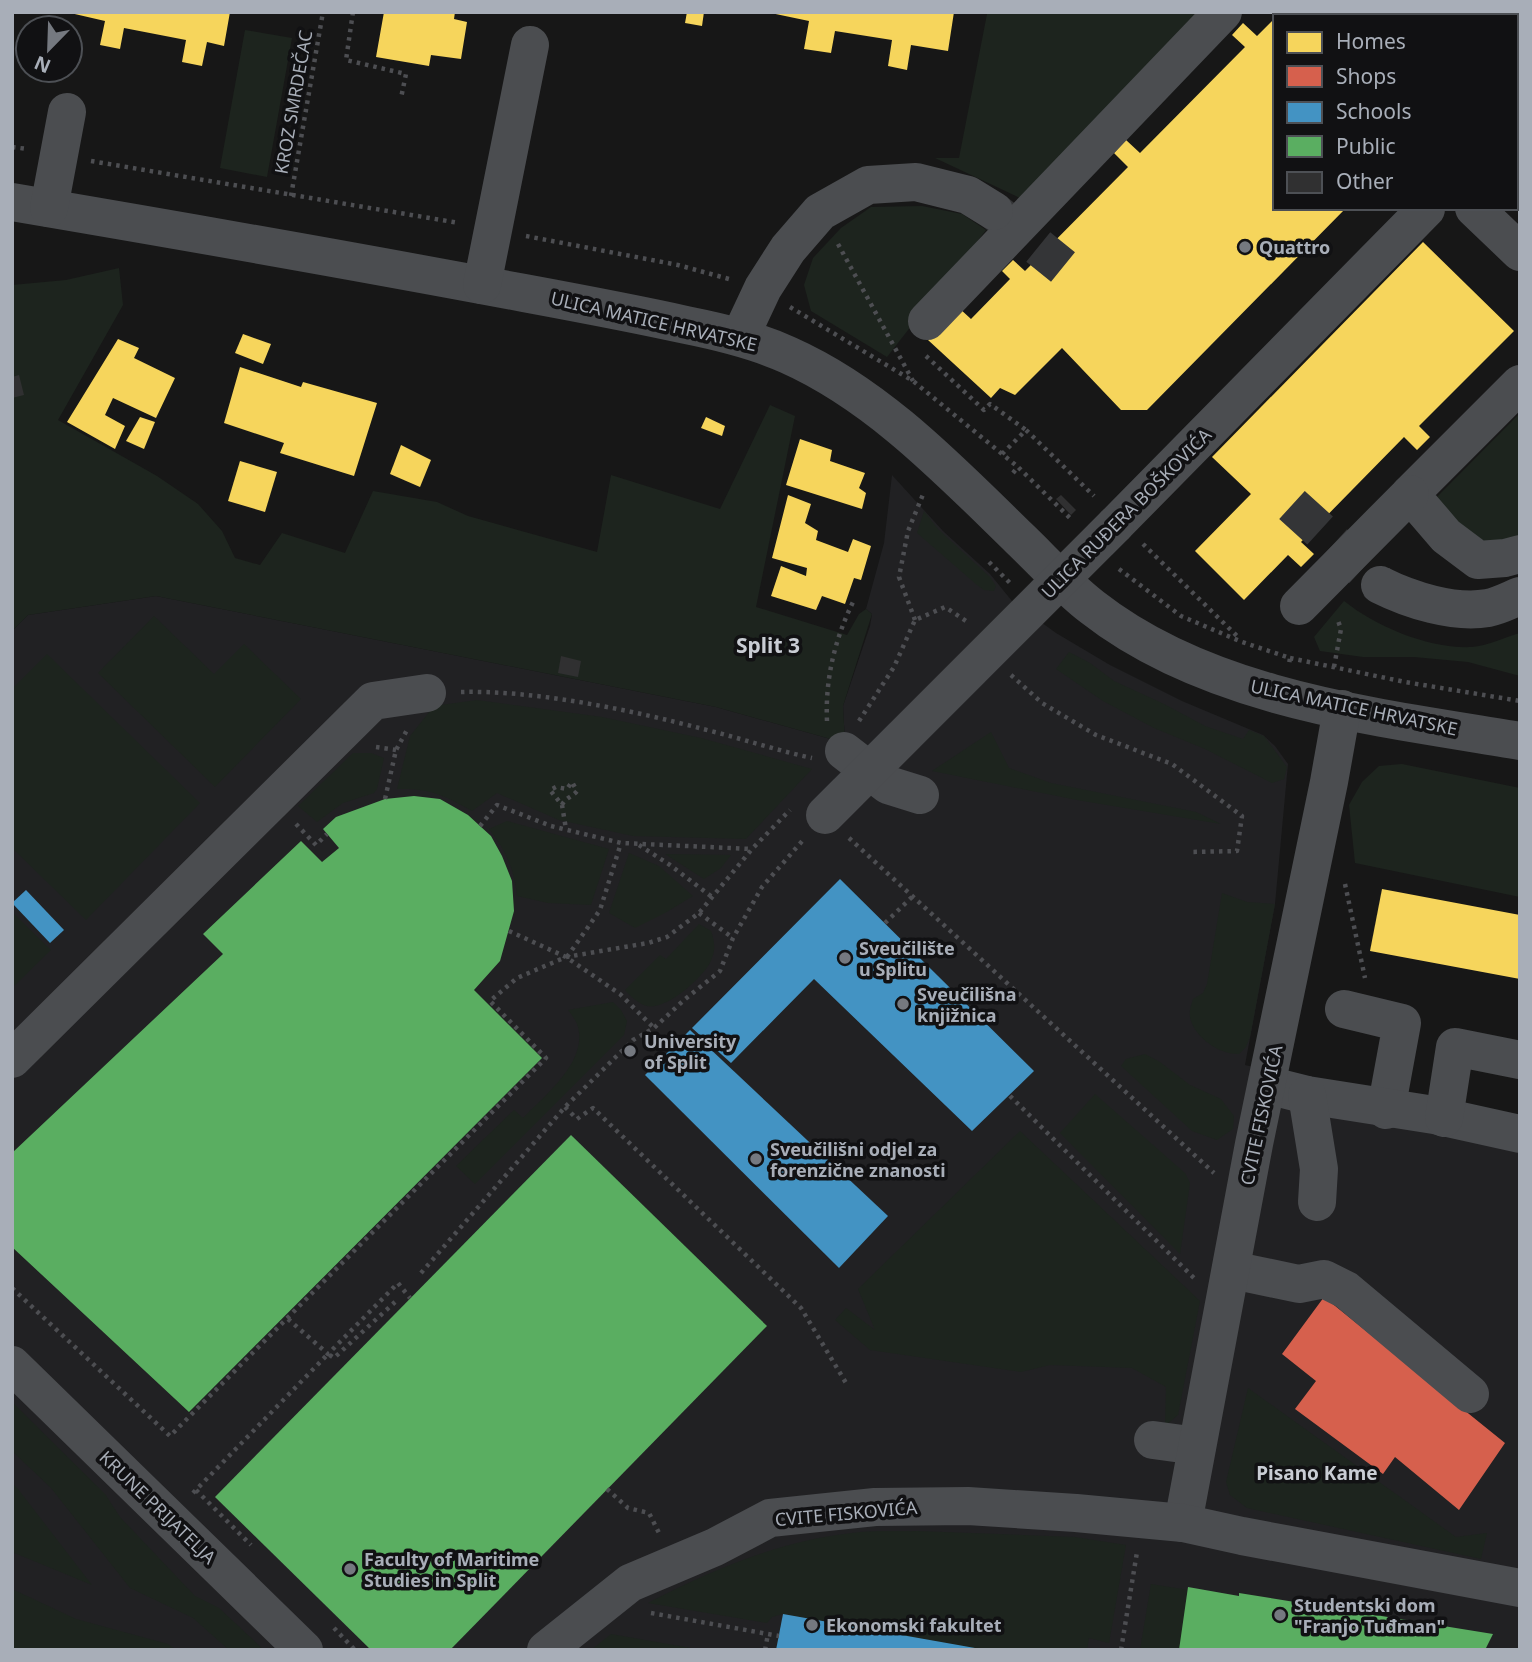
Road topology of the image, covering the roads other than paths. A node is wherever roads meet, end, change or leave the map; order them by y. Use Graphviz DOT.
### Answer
graph roads {
  1 [pos="1223,12"];
  2 [pos="530,45"];
  3 [pos="67,112"];
  4 [pos="12,202"];
  5 [pos="49,208"];
  6 [pos="1424,210"];
  7 [pos="1476,210"];
  8 [pos="994,211"];
  9 [pos="1520,252"];
  10 [pos="482,285"];
  11 [pos="923,335"];
  12 [pos="740,337"];
  13 [pos="1520,384"];
  14 [pos="1410,494"];
  15 [pos="1520,554"];
  16 [pos="1380,584"];
  17 [pos="1520,596"];
  18 [pos="1317,609"];
  19 [pos="427,693"];
  20 [pos="1342,709"];
  21 [pos="1520,741"];
  22 [pos="844,751"];
  23 [pos="920,795"];
  24 [pos="811,808"];
  25 [pos="1344,1009"];
  26 [pos="12,1059"];
  27 [pos="1520,1060"];
  28 [pos="1267,1085"];
  29 [pos="1307,1095"];
  30 [pos="1386,1110"];
  31 [pos="1444,1118"];
  32 [pos="1520,1134"];
  33 [pos="1317,1202"];
  34 [pos="1232,1270"];
  35 [pos="12,1365"];
  36 [pos="1470,1394"];
  37 [pos="1153,1440"];
  38 [pos="1197,1446"];
  39 [pos="1183,1523"];
  40 [pos="1520,1588"];
  41 [pos="304,1650"];
  42 [pos="546,1650"];
  1 -- 11 [label="street"];
  2 -- 10 [label="street"];
  3 -- 5 [label="street"];
  4 -- 5 [label="street, ULICA MATICE HRVATSKE"];
  5 -- 10 [label="street, ULICA MATICE HRVATSKE"];
  6 -- 24 [label="street, ULICA RUĐERA BOŠKOVIĆA, bridge"];
  7 -- 9 [label="street"];
  8 -- 12 [label="street"];
  10 -- 12 [label="street, ULICA MATICE HRVATSKE"];
  12 -- 20 [label="street, ULICA MATICE HRVATSKE"];
  13 -- 14 [label="street"];
  14 -- 15 [label="street"];
  14 -- 18 [label="street"];
  16 -- 17 [label="street"];
  19 -- 26 [label="street"];
  20 -- 21 [label="street, ULICA MATICE HRVATSKE"];
  20 -- 28 [label="street, CVITE FISKOVIĆA"];
  22 -- 23 [label="street"];
  25 -- 30 [label="street"];
  27 -- 31 [label="street"];
  28 -- 29 [label="street"];
  28 -- 34 [label="street, CVITE FISKOVIĆA"];
  29 -- 30 [label="street"];
  29 -- 33 [label="street"];
  30 -- 31 [label="street"];
  31 -- 32 [label="street"];
  34 -- 36 [label="street"];
  34 -- 38 [label="street, CVITE FISKOVIĆA"];
  35 -- 41 [label="street, KRUNE PRIJATELJA"];
  37 -- 38 [label="street"];
  38 -- 39 [label="street, CVITE FISKOVIĆA"];
  39 -- 40 [label="street, CVITE FISKOVIĆA"];
  39 -- 42 [label="street, CVITE FISKOVIĆA"];
}
